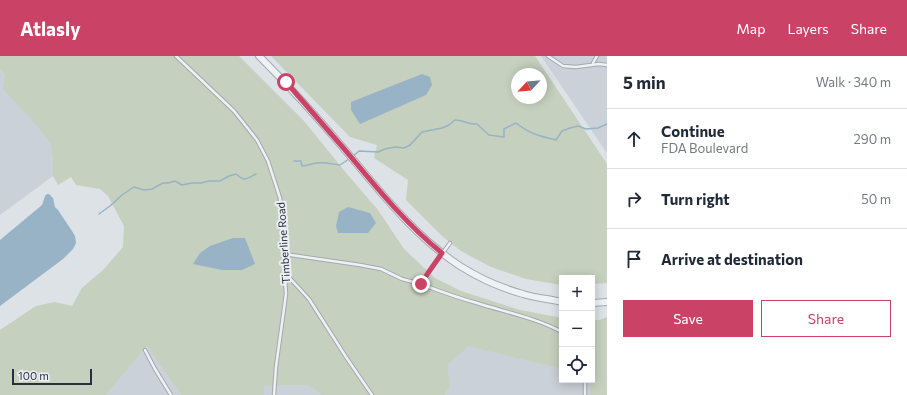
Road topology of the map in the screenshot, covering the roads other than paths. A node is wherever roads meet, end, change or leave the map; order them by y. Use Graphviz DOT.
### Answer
graph roads {
  1 [pos="176,56"];
  2 [pos="259,56"];
  3 [pos="548,56"];
  4 [pos="597,56"];
  5 [pos="592,64"];
  6 [pos="607,65"];
  7 [pos="450,243"];
  8 [pos="442,253"];
  9 [pos="284,254"];
  10 [pos="285,273"];
  11 [pos="421,284"];
  12 [pos="559,301"];
  13 [pos="607,302"];
  14 [pos="595,303"];
  15 [pos="559,330"];
  16 [pos="145,350"];
  17 [pos="585,383"];
  18 [pos="171,395"];
  19 [pos="274,395"];
  20 [pos="372,395"];
  21 [pos="585,395"];
  1 -- 9 [label="lane, Timberline Road"];
  2 -- 8 [label="street"];
  3 -- 5 [label="lane"];
  4 -- 5 [label="lane"];
  5 -- 6 [label="lane"];
  7 -- 8 [label="lane"];
  8 -- 11 [label="lane"];
  8 -- 12 [label="street"];
  9 -- 10 [label="lane, Timberline Road"];
  9 -- 11 [label="lane"];
  10 -- 19 [label="lane, Timberline Road"];
  10 -- 20 [label="lane"];
  11 -- 15 [label="lane"];
  13 -- 14 [label="street"];
  16 -- 18 [label="lane"];
  17 -- 21 [label="lane"];
}
